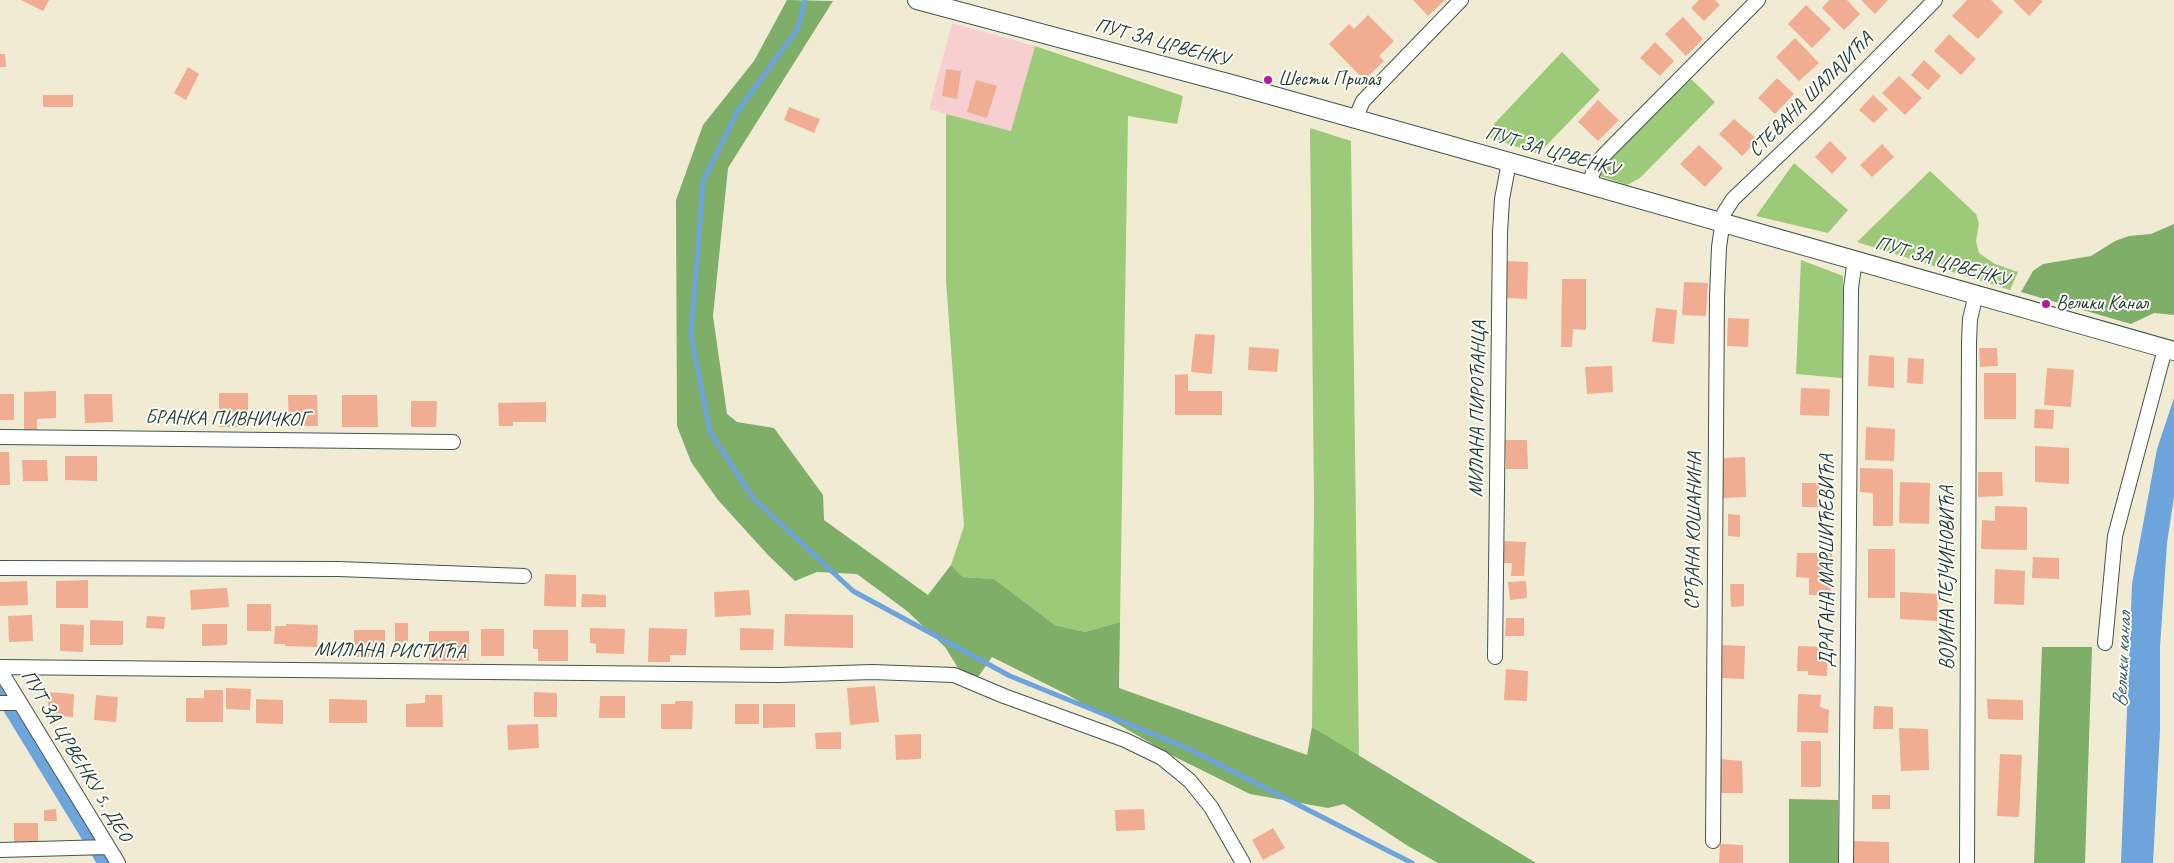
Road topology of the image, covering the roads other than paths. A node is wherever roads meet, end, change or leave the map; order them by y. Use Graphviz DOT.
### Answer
graph roads {
  1 [pos="917,0"];
  2 [pos="1461,0"];
  3 [pos="1758,0"];
  4 [pos="1935,0"];
  5 [pos="1355,119"];
  6 [pos="1509,162"];
  7 [pos="1589,184"];
  8 [pos="1722,222"];
  9 [pos="1855,259"];
  10 [pos="1976,294"];
  11 [pos="2169,350"];
  12 [pos="0,437"];
  13 [pos="453,442"];
  14 [pos="0,568"];
  15 [pos="524,576"];
  16 [pos="2105,643"];
  17 [pos="1495,657"];
  18 [pos="0,668"];
  19 [pos="0,703"];
  20 [pos="19,703"];
  21 [pos="1713,841"];
  22 [pos="108,847"];
  23 [pos="0,850"];
  24 [pos="118,863"];
  25 [pos="1243,863"];
  26 [pos="1846,863"];
  27 [pos="1967,863"];
  1 -- 5 [label="street, ПУТ ЗА ЦРВЕНКУ"];
  2 -- 5 [label="street"];
  3 -- 7 [label="street"];
  4 -- 8 [label="street, СТЕВАНА ШАЛАЈИЋА"];
  5 -- 6 [label="street, ПУТ ЗА ЦРВЕНКУ"];
  6 -- 7 [label="street, ПУТ ЗА ЦРВЕНКУ"];
  6 -- 17 [label="street, МИЛАНА ПИРОЋАНЦА"];
  7 -- 8 [label="street, ПУТ ЗА ЦРВЕНКУ"];
  8 -- 9 [label="street, ПУТ ЗА ЦРВЕНКУ"];
  8 -- 21 [label="street, СРЂАНА КОШАНИНА"];
  9 -- 10 [label="street, ПУТ ЗА ЦРВЕНКУ"];
  9 -- 26 [label="street, ДРАГАНА МАРШИЋЕВИЋА"];
  10 -- 11 [label="street, ПУТ ЗА ЦРВЕНКУ"];
  10 -- 27 [label="street, ВОЈИНА ПЕЈЧИНОВИЋА"];
  11 -- 16 [label="street"];
  12 -- 13 [label="street, БРАНКА ПИВНИЧКОГ"];
  14 -- 15 [label="street"];
  18 -- 20 [label="street, ПУТ ЗА ЦРВЕНКУ 5. ДЕО"];
  18 -- 25 [label="street, МИЛАНА РИСТИЋА"];
  19 -- 20 [label="street"];
  20 -- 22 [label="street, ПУТ ЗА ЦРВЕНКУ 5. ДЕО"];
  22 -- 23 [label="street"];
  22 -- 24 [label="street, ПУТ ЗА ЦРВЕНКУ 5. ДЕО"];
}
